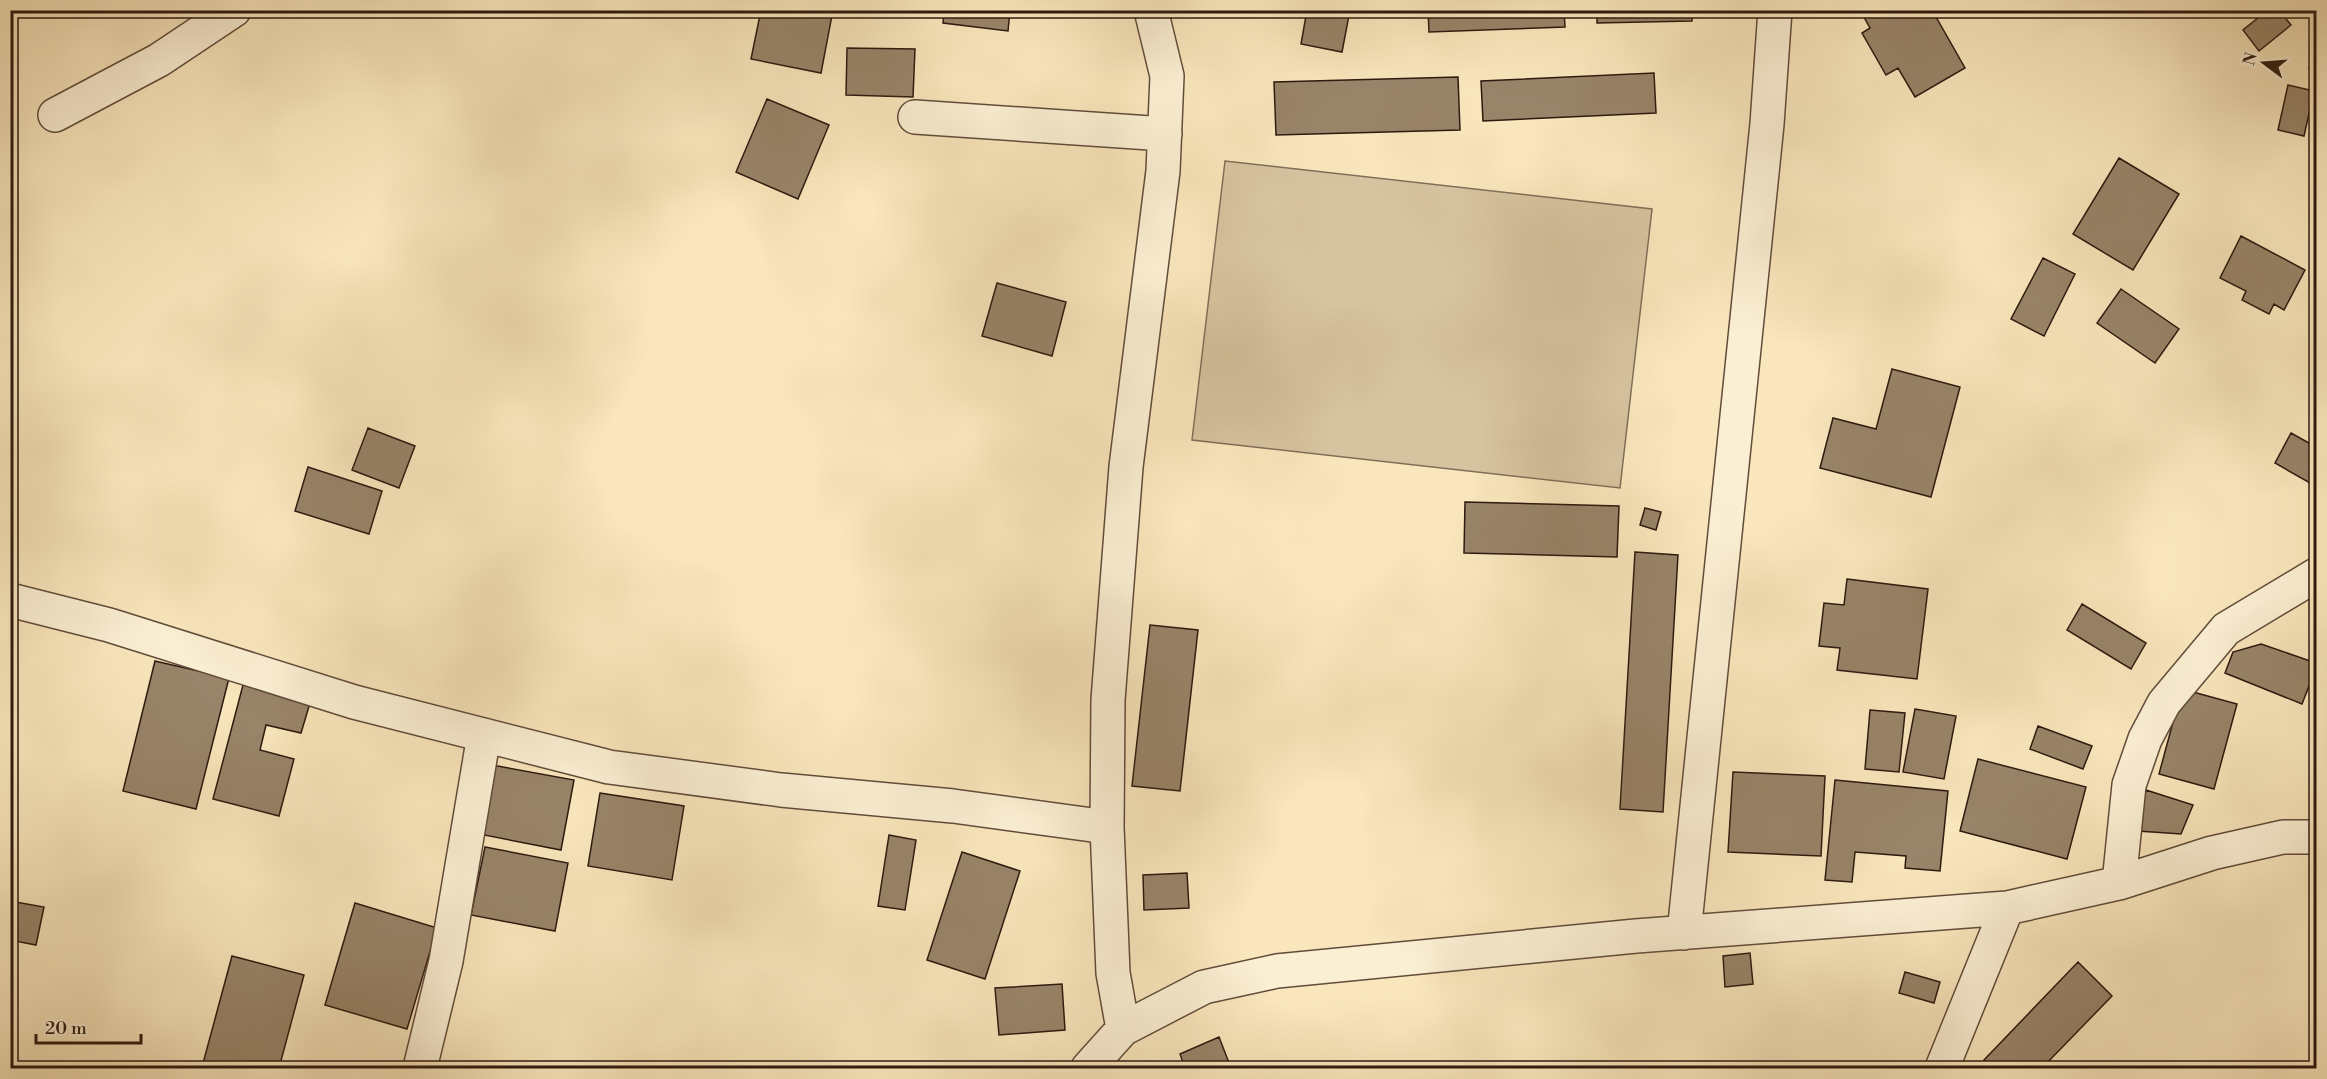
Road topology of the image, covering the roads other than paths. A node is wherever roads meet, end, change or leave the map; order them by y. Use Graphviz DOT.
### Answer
graph roads {
  1 [pos="234,10"];
  2 [pos="1151,10"];
  3 [pos="1775,10"];
  4 [pos="55,115"];
  5 [pos="915,117"];
  6 [pos="1165,134"];
  7 [pos="2316,574"];
  8 [pos="10,600"];
  9 [pos="484,735"];
  10 [pos="1107,827"];
  11 [pos="2316,837"];
  12 [pos="2119,883"];
  13 [pos="2007,908"];
  14 [pos="1684,933"];
  15 [pos="1123,1029"];
  16 [pos="420,1068"];
  17 [pos="1088,1068"];
  18 [pos="1942,1068"];
  1 -- 4 [label="street"];
  2 -- 6 [label="street"];
  3 -- 14 [label="street"];
  5 -- 6 [label="street"];
  6 -- 10 [label="street"];
  7 -- 12 [label="street"];
  8 -- 9 [label="street"];
  9 -- 10 [label="street"];
  9 -- 16 [label="street"];
  10 -- 15 [label="street"];
  11 -- 12 [label="street"];
  12 -- 13 [label="street"];
  13 -- 14 [label="street"];
  13 -- 18 [label="street"];
  14 -- 15 [label="street"];
  15 -- 17 [label="street"];
}
